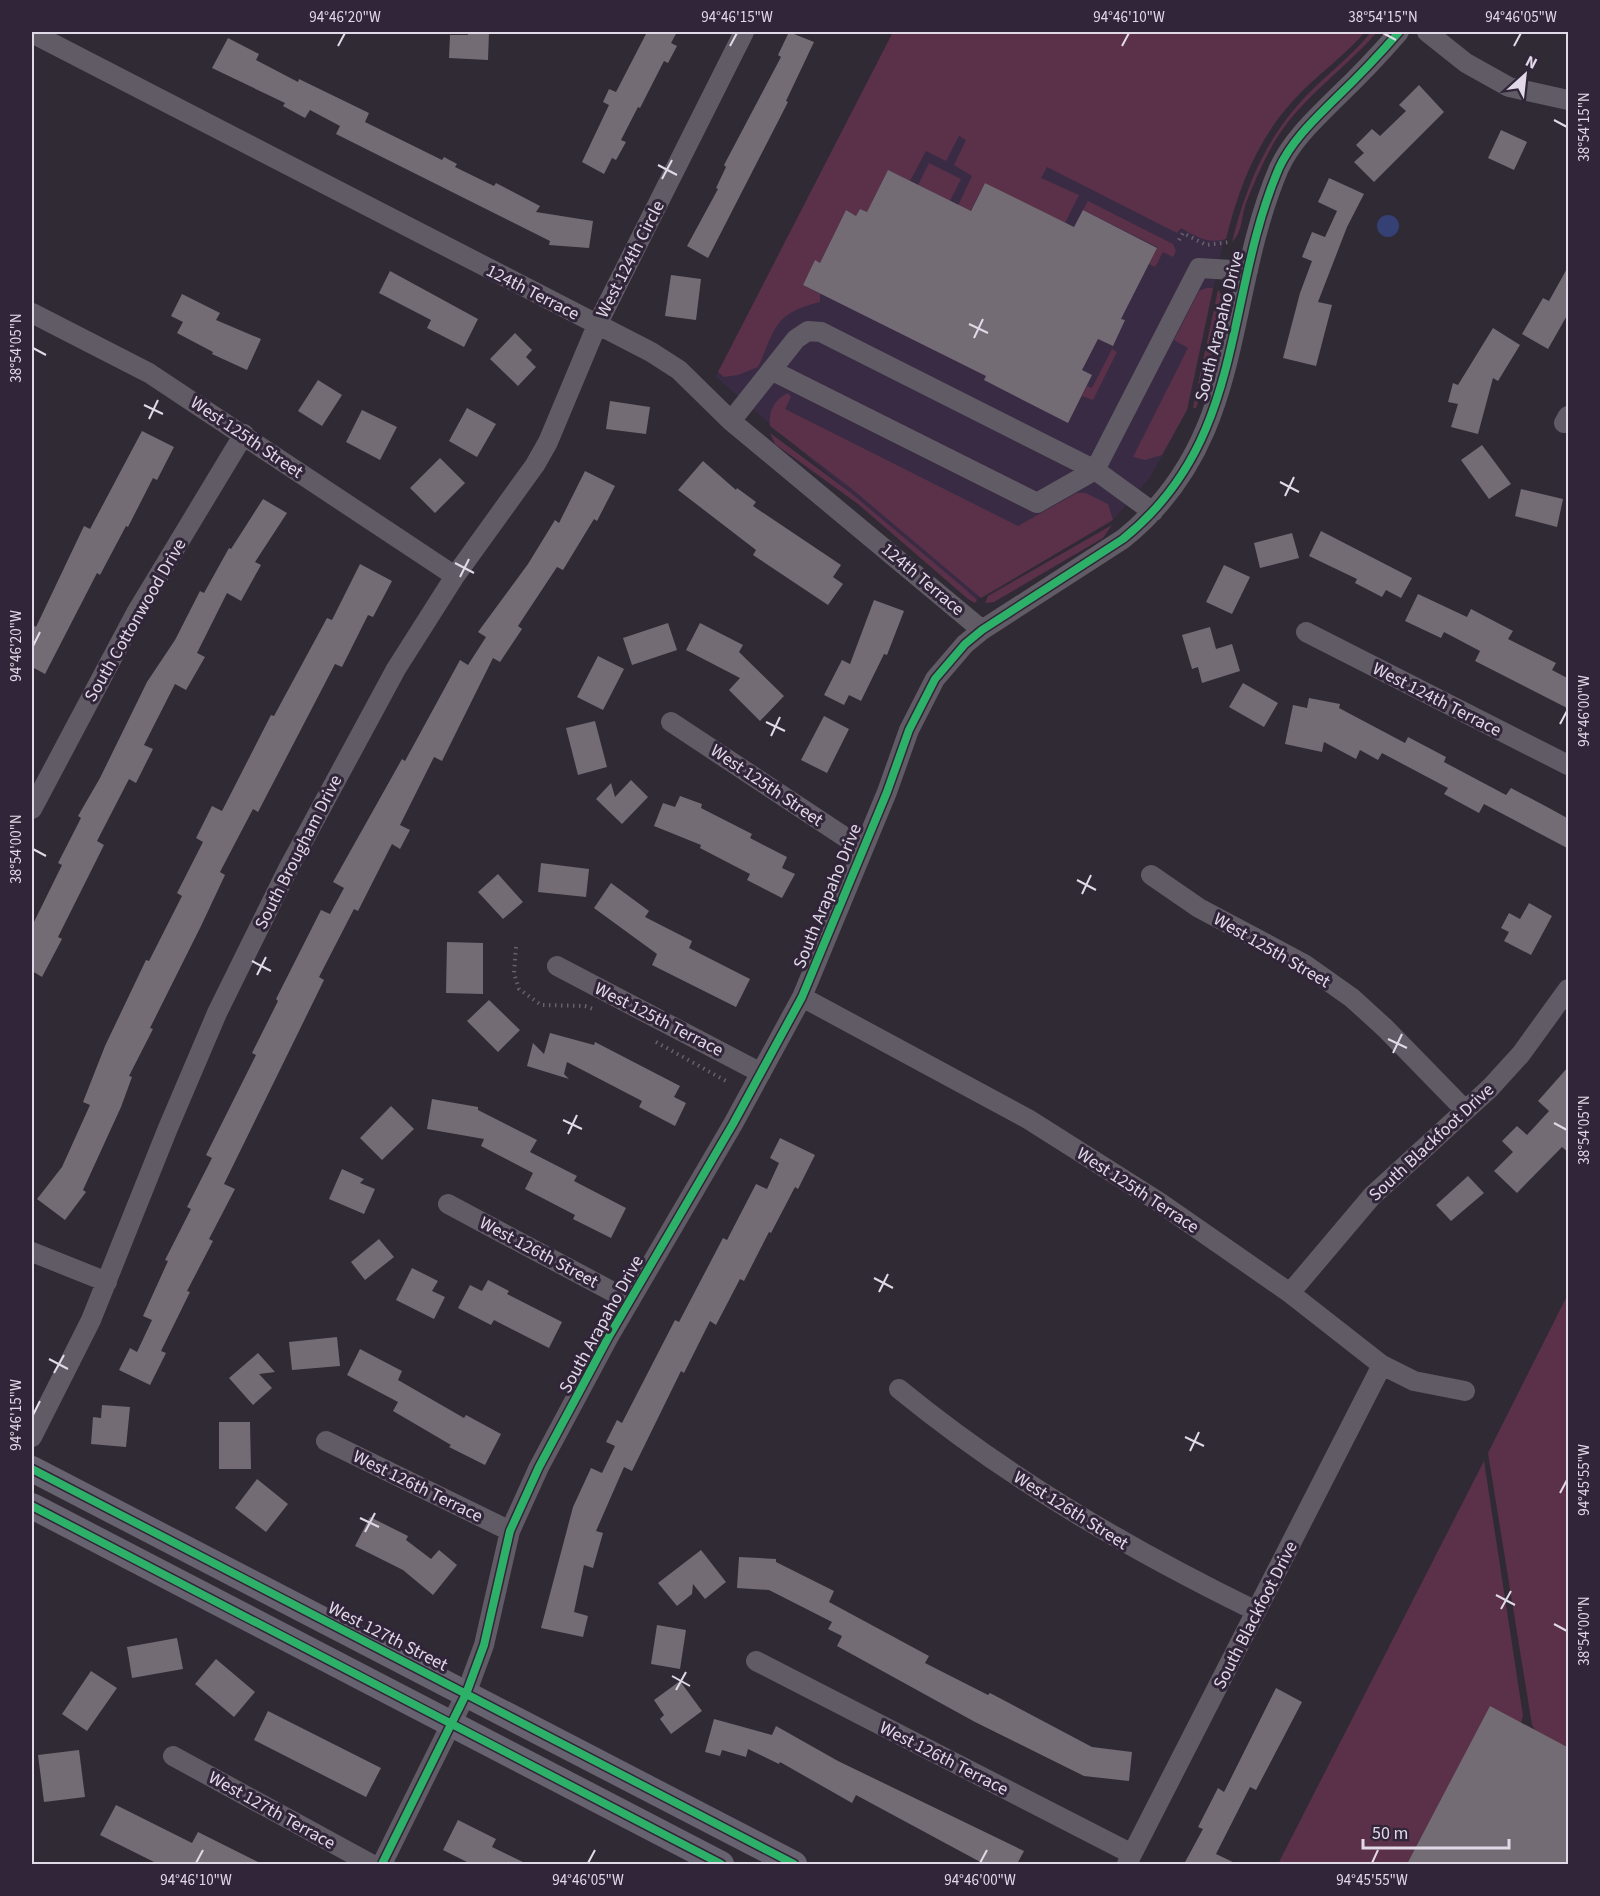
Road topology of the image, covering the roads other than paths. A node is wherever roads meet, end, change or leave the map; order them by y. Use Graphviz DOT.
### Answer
graph roads {
  1 [pos="744,32"];
  2 [pos="1398,32"];
  3 [pos="1427,32"];
  4 [pos="32,33"];
  5 [pos="1569,100"];
  6 [pos="1248,271"];
  7 [pos="32,313"];
  8 [pos="597,325"];
  9 [pos="773,371"];
  10 [pos="731,421"];
  11 [pos="244,434"];
  12 [pos="1095,470"];
  13 [pos="1153,512"];
  14 [pos="455,576"];
  15 [pos="982,630"];
  16 [pos="1306,632"];
  17 [pos="671,722"];
  18 [pos="1569,765"];
  19 [pos="32,809"];
  20 [pos="863,849"];
  21 [pos="1151,875"];
  22 [pos="557,966"];
  23 [pos="1569,989"];
  24 [pos="802,997"];
  25 [pos="761,1072"];
  26 [pos="1464,1109"];
  27 [pos="448,1204"];
  28 [pos="32,1252"];
  29 [pos="107,1282"];
  30 [pos="1290,1293"];
  31 [pos="630,1300"];
  32 [pos="1382,1365"];
  33 [pos="899,1389"];
  34 [pos="1465,1391"];
  35 [pos="32,1437"];
  36 [pos="326,1441"];
  37 [pos="32,1469"];
  38 [pos="32,1506"];
  39 [pos="510,1531"];
  40 [pos="1256,1611"];
  41 [pos="756,1660"];
  42 [pos="466,1694"];
  43 [pos="452,1726"];
  44 [pos="173,1756"];
  45 [pos="1129,1859"];
  46 [pos="371,1864"];
  47 [pos="382,1864"];
  48 [pos="721,1864"];
  49 [pos="794,1864"];
  1 -- 8 [label="street, West 124th Circle"];
  2 -- 6 [label="street, South Arapaho Drive"];
  3 -- 5 [label="street"];
  4 -- 8 [label="street, 124th Terrace"];
  6 -- 12 [label="street"];
  6 -- 13 [label="street, South Arapaho Drive"];
  7 -- 11 [label="street, West 125th Street"];
  8 -- 10 [label="street, 124th Terrace"];
  8 -- 14 [label="street, South Brougham Drive"];
  9 -- 10 [label="street"];
  9 -- 12 [label="street"];
  9 -- 12 [label="street"];
  10 -- 15 [label="street, 124th Terrace"];
  11 -- 14 [label="street, West 125th Street"];
  11 -- 19 [label="street, South Cottonwood Drive"];
  12 -- 13 [label="street"];
  13 -- 15 [label="street, South Arapaho Drive"];
  14 -- 29 [label="street, South Brougham Drive"];
  15 -- 20 [label="street, South Arapaho Drive"];
  16 -- 18 [label="street, West 124th Terrace"];
  17 -- 20 [label="street, West 125th Street"];
  20 -- 24 [label="street, South Arapaho Drive"];
  21 -- 26 [label="street, West 125th Street"];
  22 -- 25 [label="street, West 125th Terrace"];
  23 -- 26 [label="street, South Blackfoot Drive"];
  24 -- 25 [label="street, South Arapaho Drive"];
  24 -- 30 [label="street, West 125th Terrace"];
  25 -- 31 [label="street, South Arapaho Drive"];
  26 -- 30 [label="street, South Blackfoot Drive"];
  27 -- 31 [label="street, West 126th Street"];
  28 -- 29 [label="street"];
  29 -- 35 [label="street, South Brougham Drive"];
  30 -- 32 [label="street, West 125th Terrace"];
  31 -- 39 [label="street, South Arapaho Drive"];
  32 -- 34 [label="street, West 125th Terrace"];
  32 -- 40 [label="street, South Blackfoot Drive"];
  33 -- 40 [label="street, West 126th Street"];
  36 -- 39 [label="street, West 126th Terrace"];
  37 -- 42 [label="main road, West 127th Street"];
  38 -- 43 [label="main road"];
  39 -- 42 [label="street, South Arapaho Drive"];
  40 -- 45 [label="street, South Blackfoot Drive"];
  41 -- 45 [label="street, West 126th Terrace"];
  42 -- 43 [label="street, South Arapaho Drive"];
  42 -- 49 [label="main road, West 127th Street"];
  43 -- 47 [label="street, South Arapaho Drive"];
  43 -- 48 [label="main road"];
  44 -- 46 [label="street, West 127th Terrace"];
}
